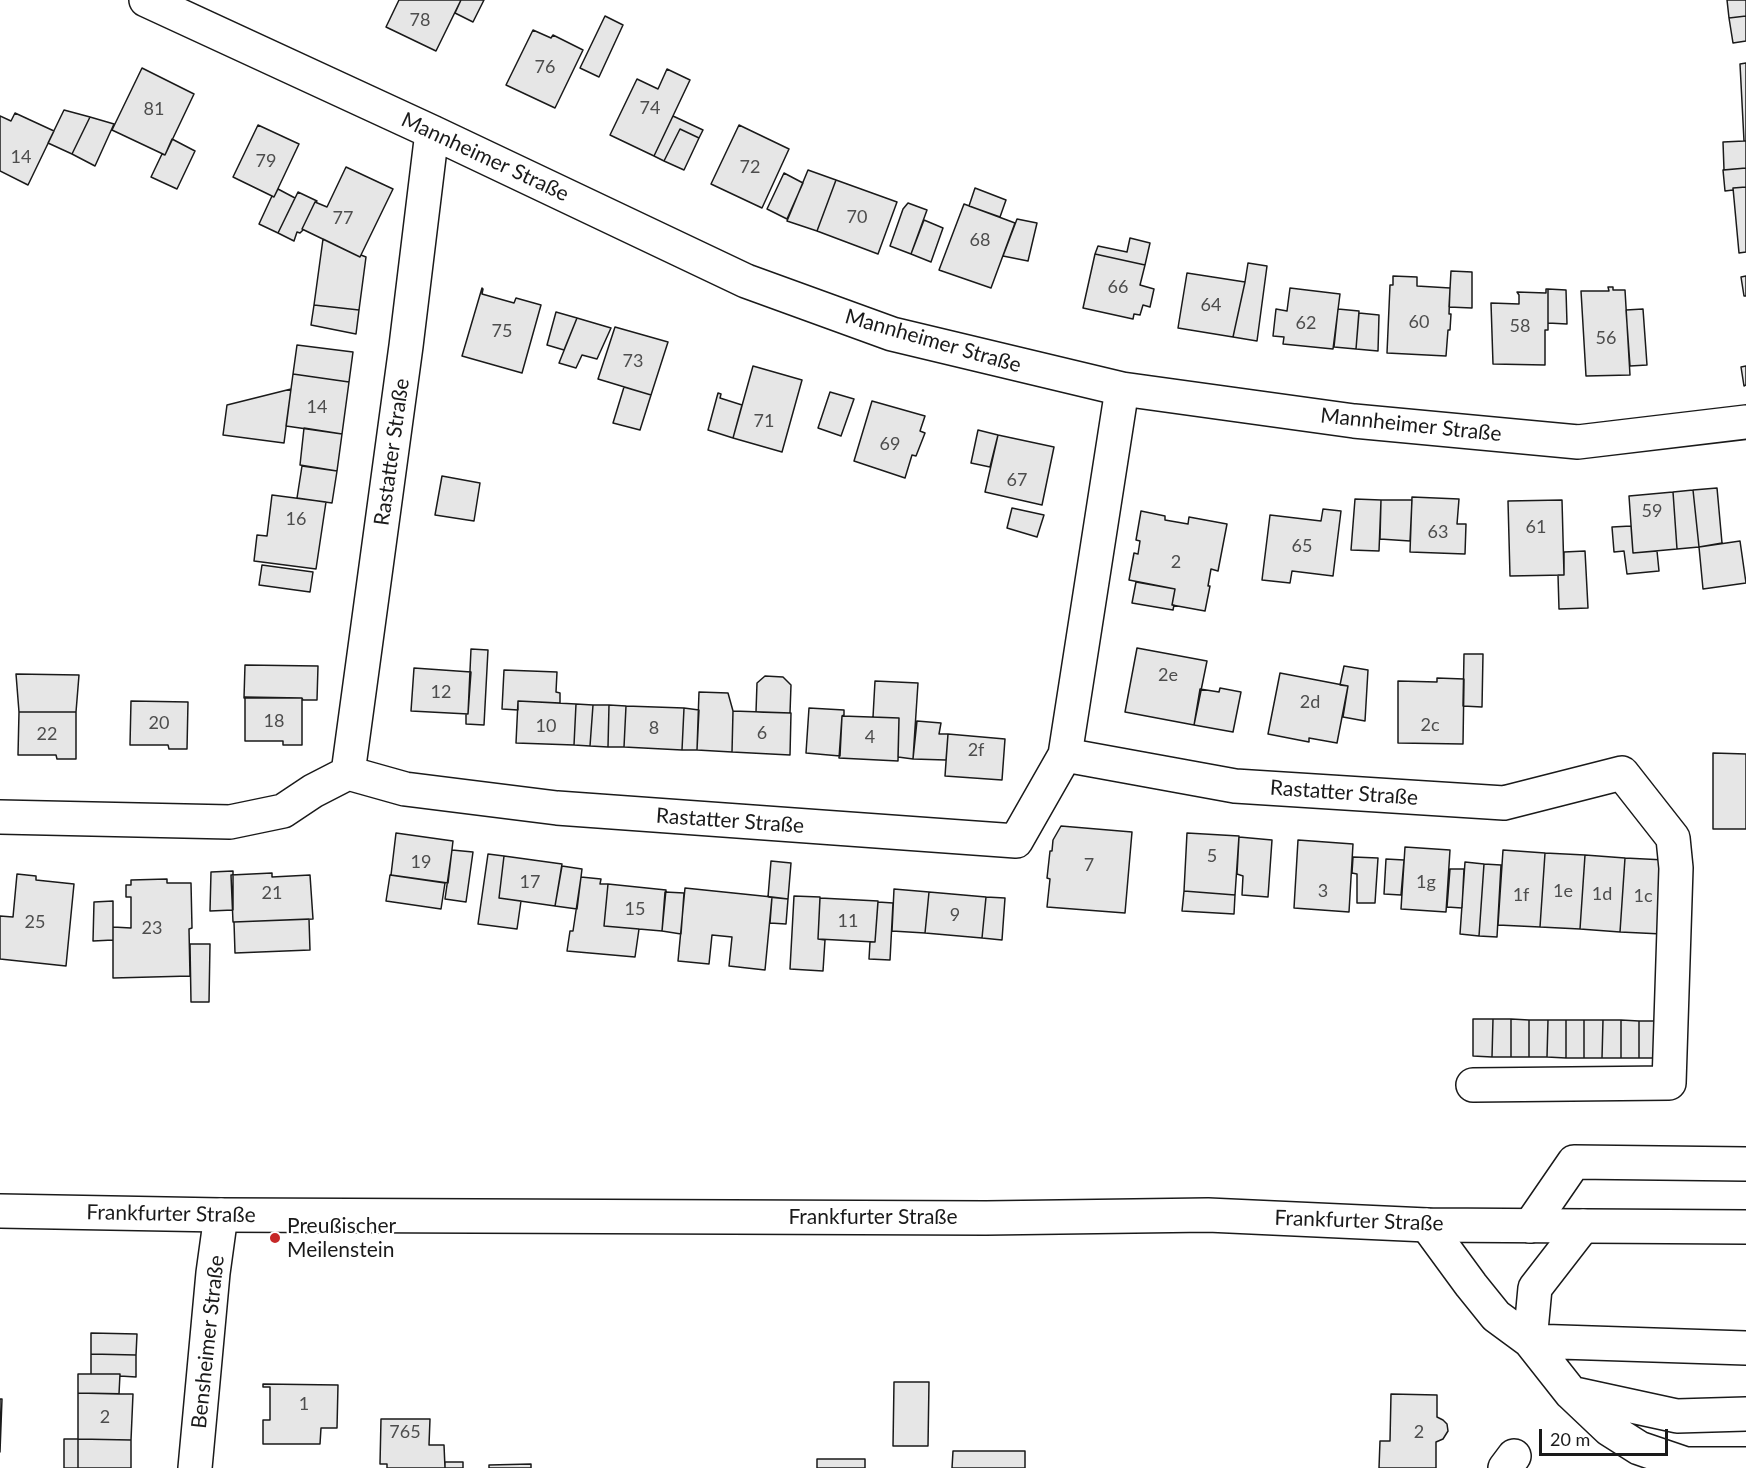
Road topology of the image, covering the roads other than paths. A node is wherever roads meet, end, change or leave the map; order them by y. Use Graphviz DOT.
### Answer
graph roads {
  1 [pos="146,0"];
  2 [pos="432,132"];
  3 [pos="1122,389"];
  4 [pos="1746,422"];
  5 [pos="1065,755"];
  6 [pos="348,773"];
  7 [pos="0,817"];
  8 [pos="1473,1085"];
  9 [pos="1746,1164"];
  10 [pos="0,1211"];
  11 [pos="221,1215"];
  12 [pos="1427,1225"];
  13 [pos="1530,1226"];
  14 [pos="1583,1226"];
  15 [pos="1746,1227"];
  16 [pos="1530,1341"];
  17 [pos="1746,1348"];
  18 [pos="1571,1393"];
  19 [pos="1746,1414"];
  20 [pos="1672,1464"];
  21 [pos="1746,1464"];
  22 [pos="195,1468"];
  1 -- 2 [label="street, Mannheimer Straße"];
  2 -- 3 [label="street, Mannheimer Straße"];
  2 -- 6 [label="street, Rastatter Straße"];
  3 -- 4 [label="street, Mannheimer Straße"];
  3 -- 5 [label="street, Rastatter Straße"];
  5 -- 6 [label="street, Rastatter Straße"];
  5 -- 8 [label="street, Rastatter Straße"];
  6 -- 7 [label="street"];
  9 -- 13 [label="street"];
  10 -- 11 [label="street, Frankfurter Straße"];
  11 -- 12 [label="street, Frankfurter Straße"];
  11 -- 22 [label="street, Bensheimer Straße"];
  12 -- 13 [label="street, Frankfurter Straße"];
  12 -- 16 [label="street"];
  13 -- 14 [label="street, Frankfurter Straße"];
  14 -- 15 [label="street, Frankfurter Straße"];
  14 -- 16 [label="street"];
  16 -- 17 [label="street"];
  16 -- 18 [label="street"];
  18 -- 19 [label="street"];
  18 -- 20 [label="street"];
  20 -- 21 [label="street"];
}
